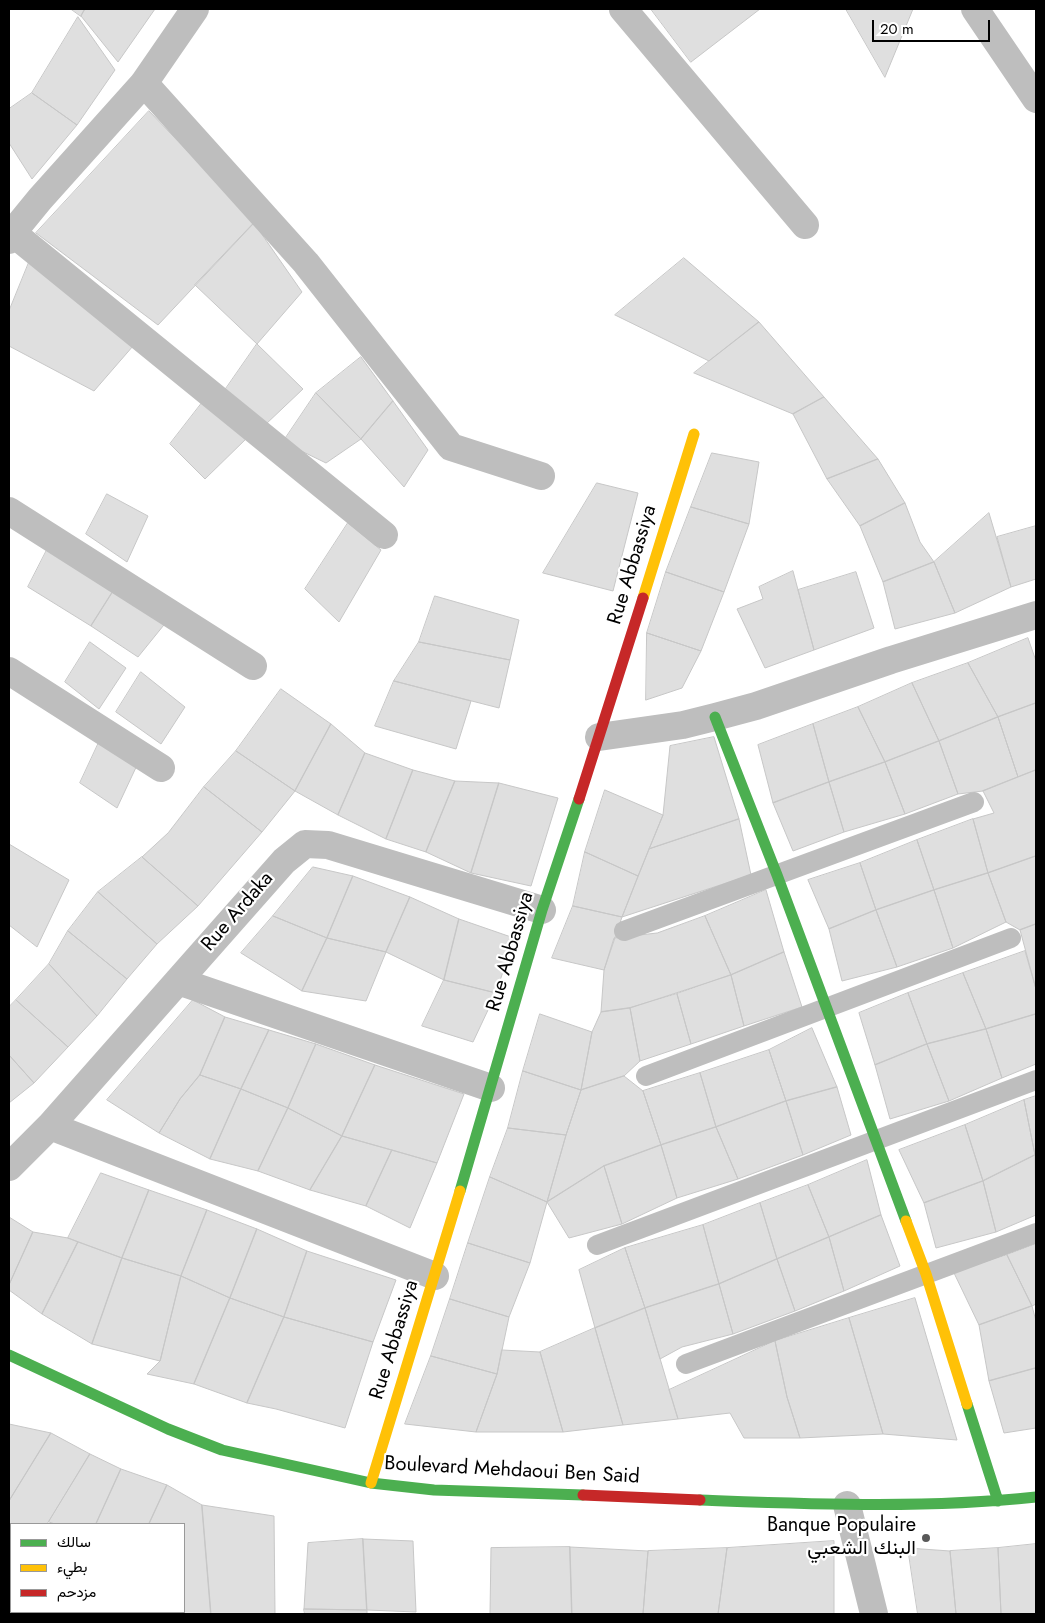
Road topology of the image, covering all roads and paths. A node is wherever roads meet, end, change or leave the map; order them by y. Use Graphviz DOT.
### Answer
graph roads {
  1 [pos="195,9"];
  2 [pos="623,9"];
  3 [pos="975,9"];
  4 [pos="144,83"];
  5 [pos="1036,98"];
  6 [pos="805,225"];
  7 [pos="10,234"];
  8 [pos="694,434"];
  9 [pos="541,476"];
  10 [pos="9,511"];
  11 [pos="384,535"];
  12 [pos="1034,624"];
  13 [pos="253,666"];
  14 [pos="9,671"];
  15 [pos="716,717"];
  16 [pos="598,737"];
  17 [pos="161,768"];
  18 [pos="974,802"];
  19 [pos="777,875"];
  20 [pos="542,910"];
  21 [pos="624,931"];
  22 [pos="1011,938"];
  23 [pos="178,981"];
  24 [pos="826,1008"];
  25 [pos="646,1076"];
  26 [pos="1036,1080"];
  27 [pos="491,1088"];
  28 [pos="50,1126"];
  29 [pos="876,1140"];
  30 [pos="9,1167"];
  31 [pos="1036,1233"];
  32 [pos="597,1245"];
  33 [pos="926,1274"];
  34 [pos="435,1276"];
  35 [pos="9,1355"];
  36 [pos="686,1364"];
  37 [pos="371,1483"];
  38 [pos="1036,1497"];
  39 [pos="998,1501"];
  40 [pos="847,1505"];
  41 [pos="874,1614"];
  1 -- 4 [label="street"];
  2 -- 6 [label="street"];
  3 -- 5 [label="street"];
  4 -- 7 [label="street"];
  4 -- 9 [label="street"];
  7 -- 11 [label="street"];
  8 -- 16 [label="street, Rue Abbassiya"];
  10 -- 13 [label="street"];
  12 -- 15 [label="street"];
  14 -- 17 [label="street"];
  15 -- 16 [label="street"];
  15 -- 19 [label="street"];
  16 -- 20 [label="street, Rue Abbassiya"];
  18 -- 19 [label="lane"];
  19 -- 21 [label="lane"];
  19 -- 24 [label="street"];
  20 -- 23 [label="street, Rue Ardaka"];
  20 -- 27 [label="street, Rue Abbassiya"];
  22 -- 24 [label="lane"];
  23 -- 27 [label="street"];
  23 -- 28 [label="street, Rue Ardaka"];
  24 -- 25 [label="lane"];
  24 -- 29 [label="street"];
  26 -- 29 [label="lane"];
  27 -- 34 [label="street, Rue Abbassiya"];
  28 -- 30 [label="street, Rue Ardaka"];
  28 -- 34 [label="street"];
  29 -- 32 [label="lane"];
  29 -- 33 [label="street"];
  31 -- 33 [label="lane"];
  33 -- 36 [label="lane"];
  33 -- 39 [label="street"];
  34 -- 37 [label="street, Rue Abbassiya"];
  35 -- 37 [label="street, Boulevard Mehdaoui Ben Said"];
  37 -- 40 [label="street, Boulevard Mehdaoui Ben Said"];
  38 -- 39 [label="street, Boulevard Mehdaoui Ben Said"];
  39 -- 40 [label="street, Boulevard Mehdaoui Ben Said"];
  40 -- 41 [label="street"];
}
